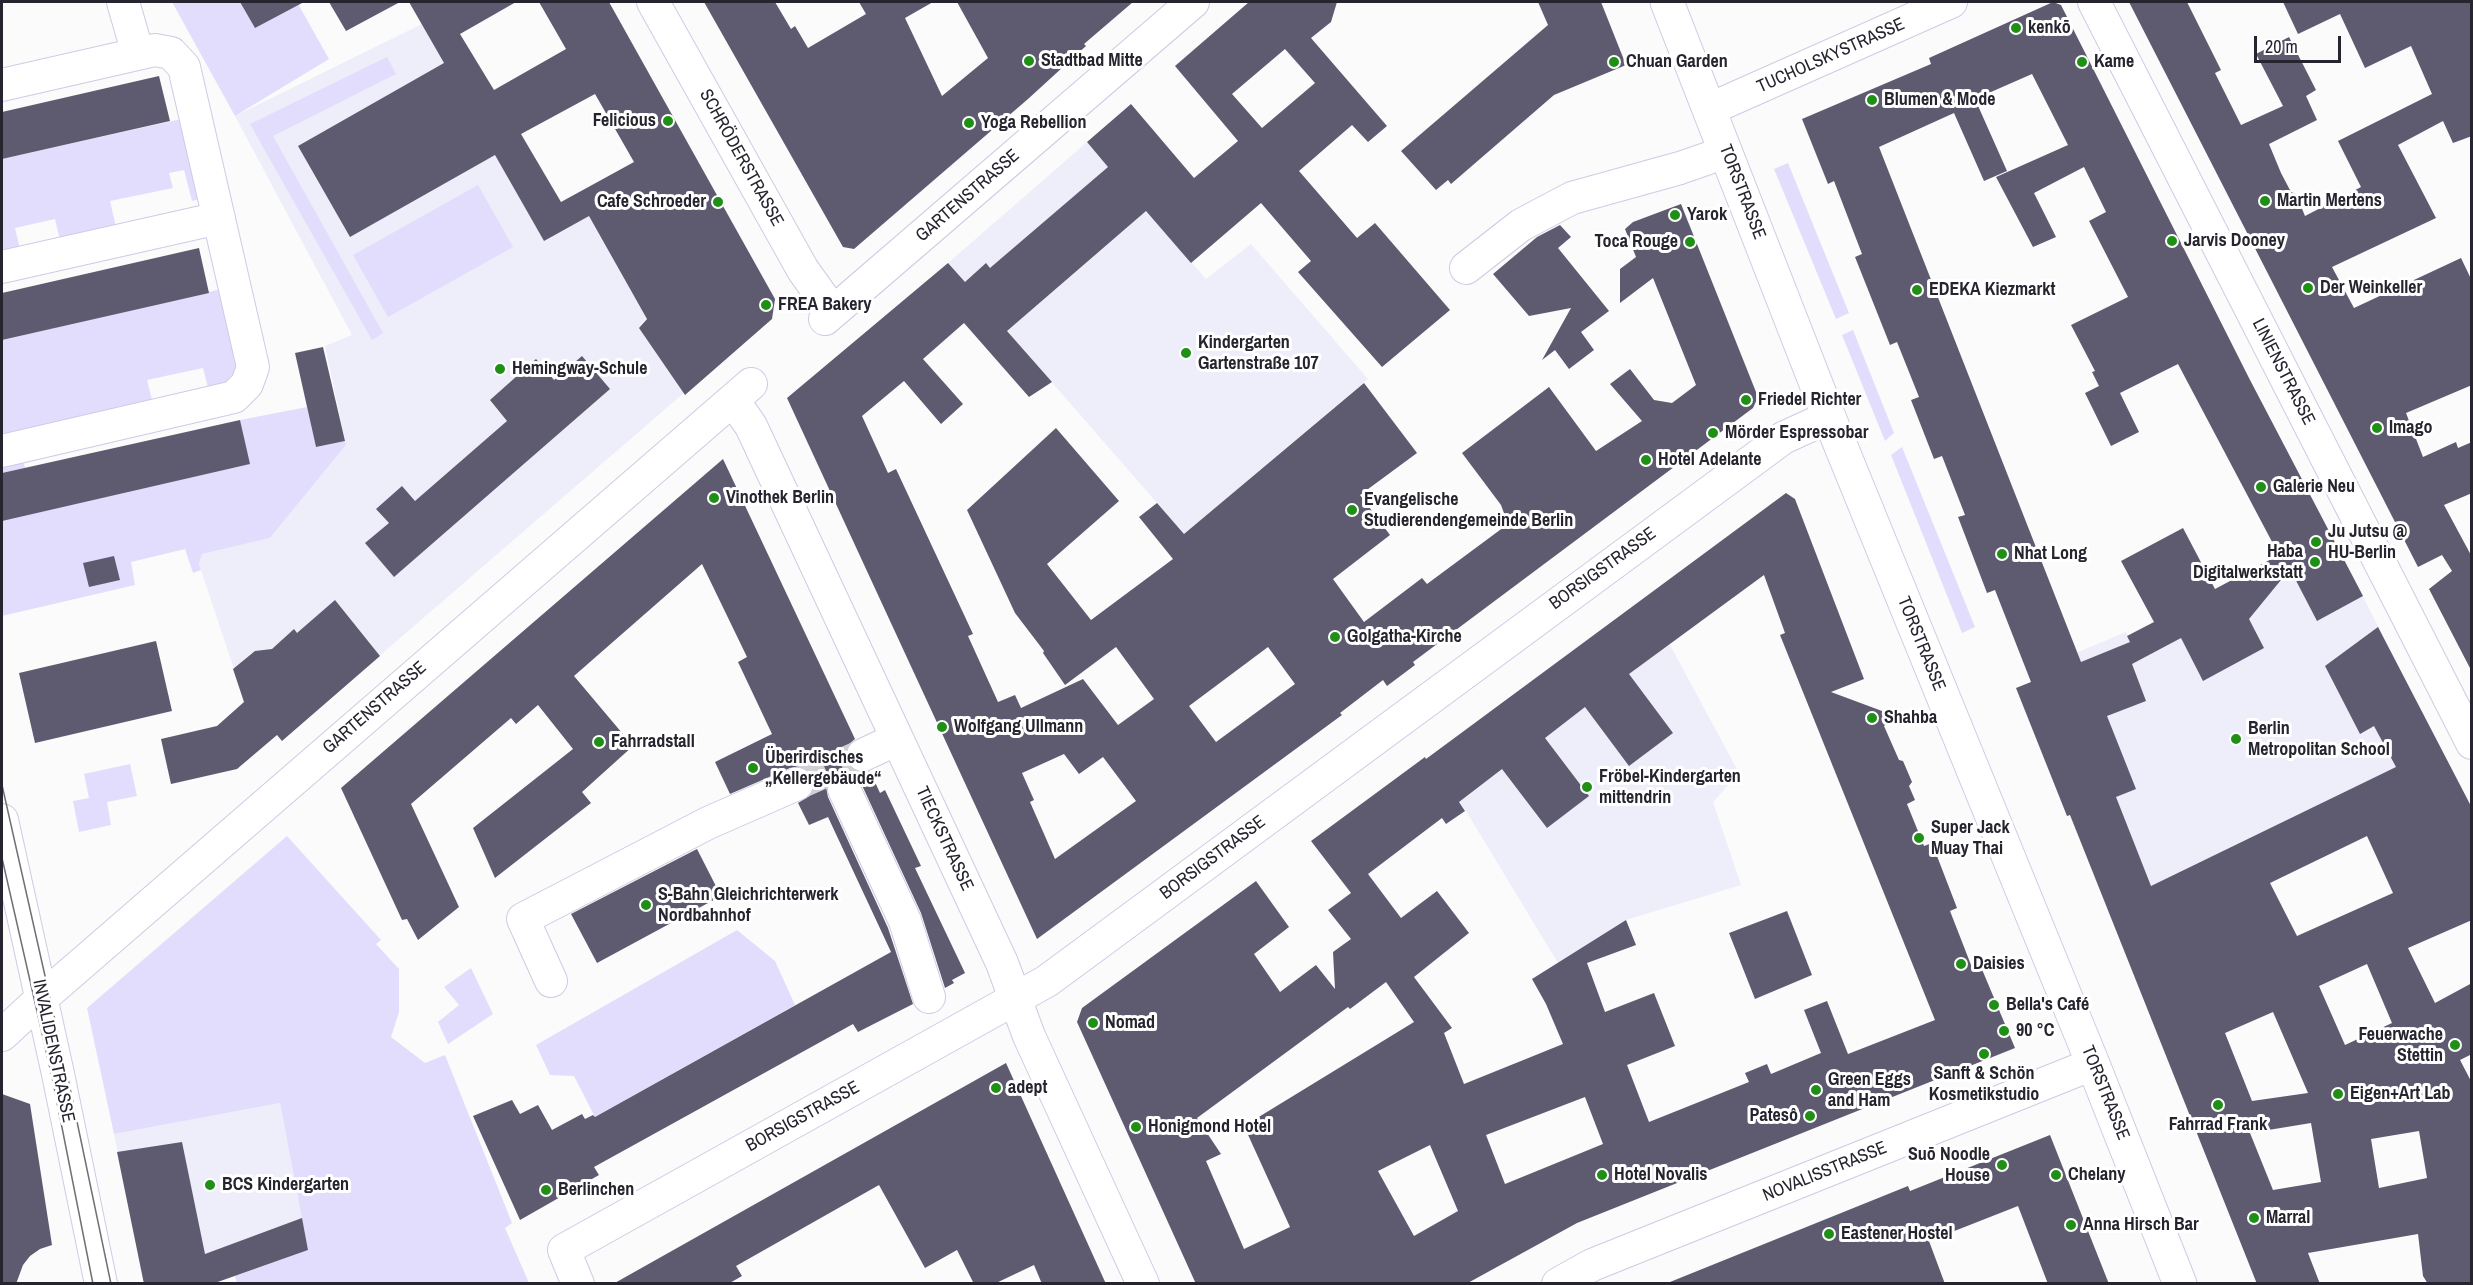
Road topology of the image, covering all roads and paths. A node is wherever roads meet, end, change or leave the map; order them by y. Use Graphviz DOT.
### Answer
graph roads {
  1 [pos="123,2"];
  2 [pos="653,2"];
  3 [pos="1192,2"];
  4 [pos="1667,2"];
  5 [pos="1952,2"];
  6 [pos="2094,2"];
  7 [pos="138,54"];
  8 [pos="2,85"];
  9 [pos="1710,109"];
  10 [pos="1726,152"];
  11 [pos="219,218"];
  12 [pos="2,267"];
  13 [pos="1466,268"];
  14 [pos="829,315"];
  15 [pos="742,392"];
  16 [pos="1829,417"];
  17 [pos="2,451"];
  18 [pos="897,739"];
  19 [pos="2472,743"];
  20 [pos="863,754"];
  21 [pos="797,784"];
  22 [pos="844,789"];
  23 [pos="2,820"];
  24 [pos="551,981"];
  25 [pos="929,997"];
  26 [pos="42,998"];
  27 [pos="1015,999"];
  28 [pos="2,1035"];
  29 [pos="2093,1064"];
  30 [pos="101,1284"];
  31 [pos="578,1284"];
  32 [pos="1143,1284"];
  33 [pos="1558,1284"];
  34 [pos="2180,1284"];
  1 -- 7 [label="street"];
  2 -- 14 [label="street, SCHRÖDERSTRASSE"];
  3 -- 14 [label="street, GARTENSTRASSE"];
  4 -- 9 [label="main road, TORSTRASSE"];
  5 -- 9 [label="street, TUCHOLSKYSTRASSE"];
  6 -- 19 [label="street, LINIENSTRASSE"];
  7 -- 8 [label="street"];
  7 -- 11 [label="street"];
  9 -- 10 [label="main road, TORSTRASSE"];
  10 -- 13 [label="street"];
  10 -- 16 [label="main road, TORSTRASSE"];
  11 -- 12 [label="street"];
  11 -- 17 [label="street"];
  15 -- 18 [label="street, TIECKSTRASSE"];
  15 -- 26 [label="street, GARTENSTRASSE"];
  16 -- 27 [label="street, BORSIGSTRASSE"];
  16 -- 29 [label="main road, TORSTRASSE"];
  18 -- 20 [label="street"];
  18 -- 27 [label="street, TIECKSTRASSE"];
  21 -- 24 [label="street"];
  22 -- 25 [label="street"];
  23 -- 26 [label="street, INVALIDENSTRASSE"];
  26 -- 28 [label="street, GARTENSTRASSE"];
  26 -- 30 [label="street, INVALIDENSTRASSE"];
  27 -- 31 [label="street, BORSIGSTRASSE"];
  27 -- 32 [label="street, TIECKSTRASSE"];
  29 -- 33 [label="street, NOVALISSTRASSE"];
  29 -- 34 [label="main road, TORSTRASSE"];
}
